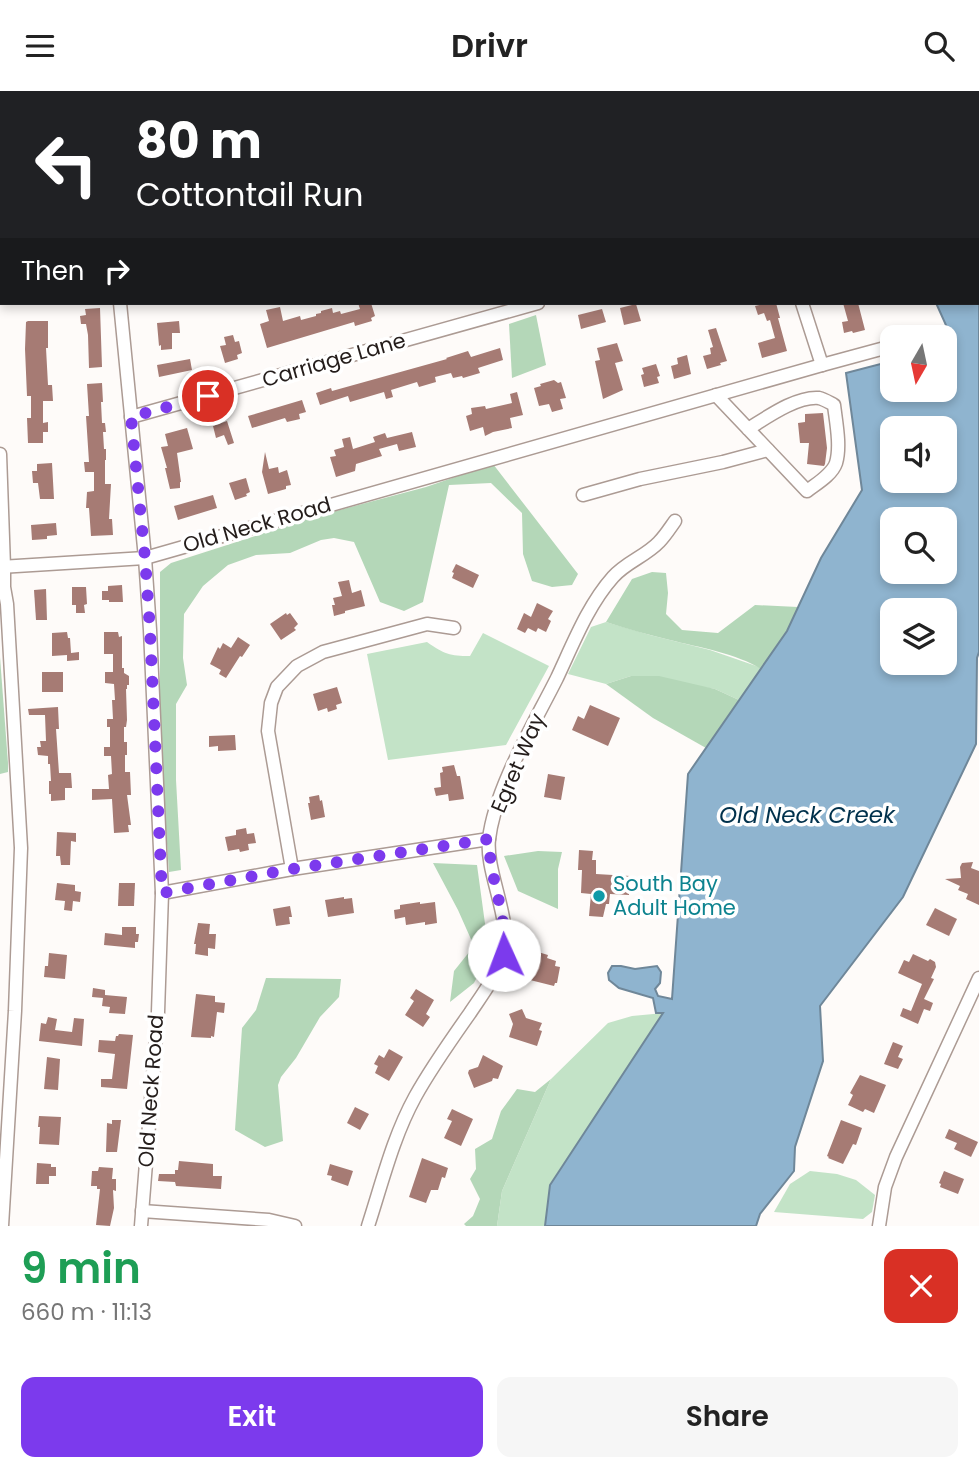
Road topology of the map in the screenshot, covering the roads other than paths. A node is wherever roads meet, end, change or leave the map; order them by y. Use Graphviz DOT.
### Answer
graph roads {
  1 [pos="120,305"];
  2 [pos="531,305"];
  3 [pos="803,305"];
  4 [pos="880,350"];
  5 [pos="822,365"];
  6 [pos="716,395"];
  7 [pos="131,417"];
  8 [pos="748,429"];
  9 [pos="768,450"];
  10 [pos="0,454"];
  11 [pos="583,495"];
  12 [pos="675,521"];
  13 [pos="145,558"];
  14 [pos="2,567"];
  15 [pos="2,592"];
  16 [pos="454,628"];
  17 [pos="489,839"];
  18 [pos="292,869"];
  19 [pos="162,893"];
  20 [pos="979,978"];
  21 [pos="142,1211"];
  22 [pos="2,1226"];
  23 [pos="141,1226"];
  24 [pos="295,1226"];
  25 [pos="368,1226"];
  26 [pos="879,1226"];
  1 -- 7 [label="street"];
  2 -- 7 [label="street, Carriage Lane"];
  3 -- 5 [label="street"];
  4 -- 5 [label="street, Old Neck Road"];
  5 -- 6 [label="street, Old Neck Road"];
  6 -- 8 [label="street"];
  6 -- 13 [label="street, Old Neck Road"];
  7 -- 13 [label="street"];
  8 -- 9 [label="street"];
  8 -- 9 [label="street"];
  9 -- 11 [label="street"];
  10 -- 14 [label="street"];
  12 -- 17 [label="street, Egret Way"];
  13 -- 14 [label="street"];
  13 -- 19 [label="street, Old Neck Road"];
  14 -- 15 [label="street"];
  15 -- 22 [label="street"];
  16 -- 18 [label="street"];
  17 -- 18 [label="street"];
  17 -- 25 [label="street, Egret Way"];
  18 -- 19 [label="street"];
  19 -- 21 [label="street, Old Neck Road"];
  20 -- 26 [label="street"];
  21 -- 23 [label="street, Old Neck Road"];
  21 -- 24 [label="street"];
}
